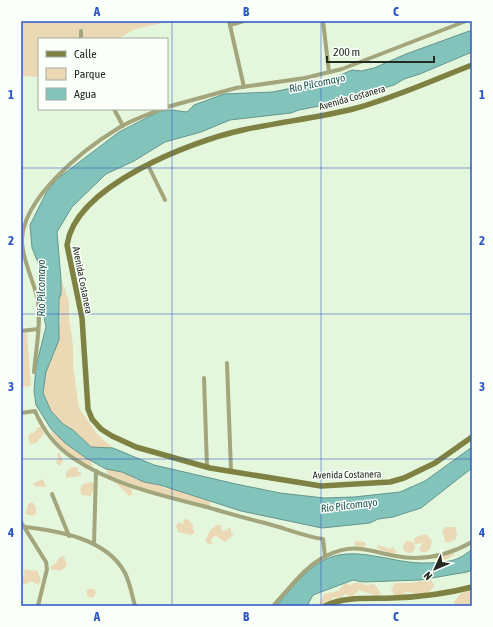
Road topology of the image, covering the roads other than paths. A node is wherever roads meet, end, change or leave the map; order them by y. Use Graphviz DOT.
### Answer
graph roads {
  1 [pos="244,21"];
  2 [pos="323,21"];
  3 [pos="466,21"];
  4 [pos="229,23"];
  5 [pos="81,31"];
  6 [pos="80,38"];
  7 [pos="472,65"];
  8 [pos="329,72"];
  9 [pos="244,87"];
  10 [pos="168,107"];
  11 [pos="115,110"];
  12 [pos="160,110"];
  13 [pos="123,126"];
  14 [pos="148,165"];
  15 [pos="165,200"];
  16 [pos="22,240"];
  17 [pos="38,328"];
  18 [pos="21,331"];
  19 [pos="227,363"];
  20 [pos="34,372"];
  21 [pos="204,378"];
  22 [pos="21,413"];
  23 [pos="472,437"];
  24 [pos="207,467"];
  25 [pos="96,471"];
  26 [pos="231,472"];
  27 [pos="52,494"];
  28 [pos="21,522"];
  29 [pos="25,527"];
  30 [pos="68,536"];
  31 [pos="472,542"];
  32 [pos="94,544"];
  33 [pos="324,556"];
  34 [pos="472,587"];
  35 [pos="38,606"];
  36 [pos="134,606"];
  37 [pos="273,606"];
  38 [pos="325,606"];
  1 -- 4 [label="street"];
  2 -- 8 [label="street"];
  3 -- 8 [label="street"];
  4 -- 9 [label="street"];
  5 -- 6 [label="street"];
  7 -- 14 [label="street, Avenida Costanera"];
  8 -- 9 [label="street"];
  9 -- 10 [label="street"];
  11 -- 13 [label="street"];
  12 -- 13 [label="street"];
  13 -- 16 [label="street"];
  14 -- 15 [label="street"];
  14 -- 24 [label="street, Avenida Costanera"];
  16 -- 17 [label="street"];
  17 -- 18 [label="street"];
  17 -- 20 [label="street"];
  19 -- 26 [label="street"];
  21 -- 24 [label="street"];
  22 -- 25 [label="street"];
  23 -- 26 [label="street, Avenida Costanera"];
  24 -- 26 [label="street, Avenida Costanera"];
  25 -- 32 [label="street"];
  25 -- 33 [label="street"];
  27 -- 30 [label="street"];
  28 -- 29 [label="street"];
  29 -- 30 [label="street"];
  29 -- 35 [label="street"];
  30 -- 32 [label="street"];
  31 -- 33 [label="street"];
  32 -- 36 [label="street"];
  33 -- 37 [label="street"];
  34 -- 38 [label="street"];
}
